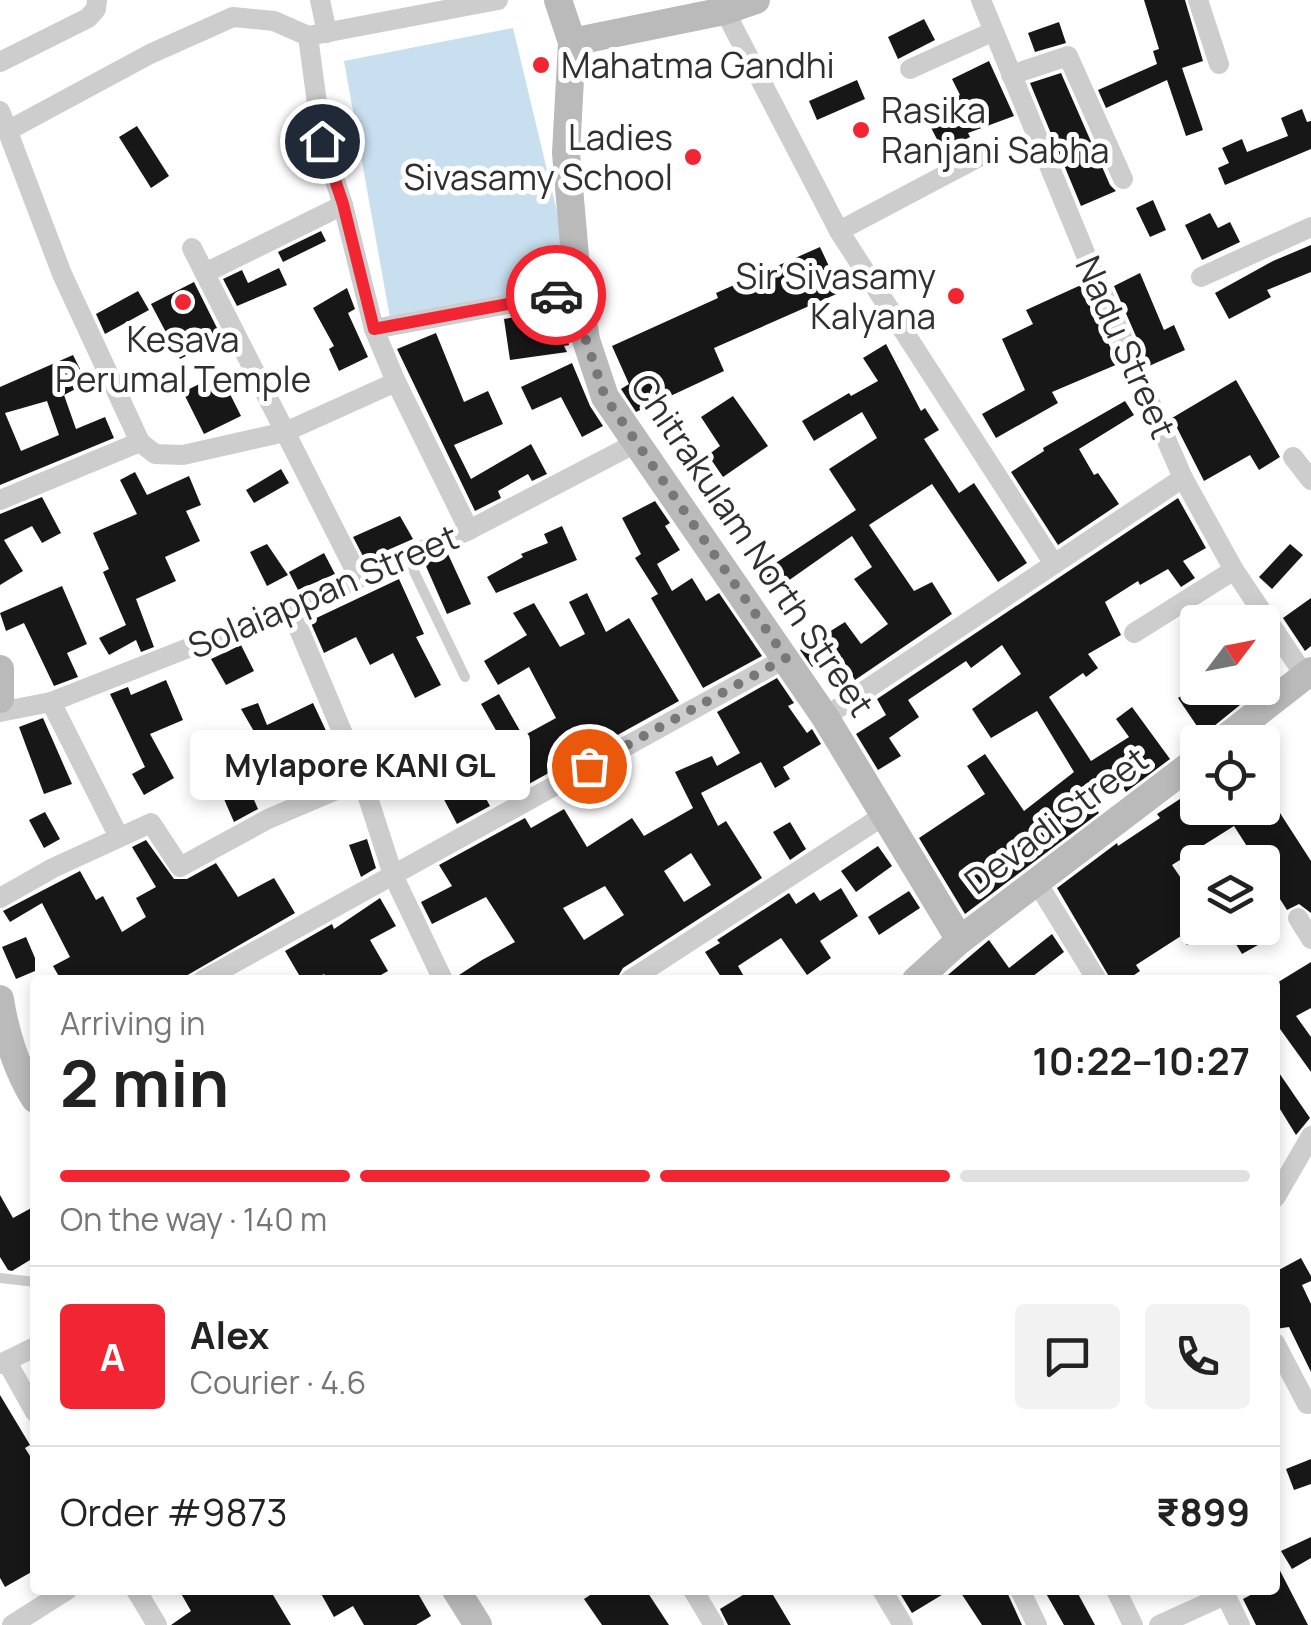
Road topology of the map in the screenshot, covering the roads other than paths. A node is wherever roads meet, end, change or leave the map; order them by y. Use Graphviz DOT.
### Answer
graph roads {
  1 [pos="320,0"];
  2 [pos="498,0"];
  3 [pos="558,0"];
  4 [pos="756,0"];
  5 [pos="981,0"];
  6 [pos="1198,0"];
  7 [pos="722,6"];
  8 [pos="92,9"];
  9 [pos="992,32"];
  10 [pos="318,34"];
  11 [pos="572,42"];
  12 [pos="0,62"];
  13 [pos="1219,64"];
  14 [pos="910,69"];
  15 [pos="1010,76"];
  16 [pos="0,111"];
  17 [pos="10,130"];
  18 [pos="978,158"];
  19 [pos="1124,179"];
  20 [pos="343,204"];
  21 [pos="1311,228"];
  22 [pos="839,230"];
  23 [pos="192,248"];
  24 [pos="205,274"];
  25 [pos="1201,277"];
  26 [pos="578,291"];
  27 [pos="374,329"];
  28 [pos="396,382"];
  29 [pos="284,432"];
  30 [pos="140,442"];
  31 [pos="636,444"];
  32 [pos="1294,457"];
  33 [pos="1184,478"];
  34 [pos="1311,480"];
  35 [pos="0,500"];
  36 [pos="470,530"];
  37 [pos="407,556"];
  38 [pos="1054,564"];
  39 [pos="1234,570"];
  40 [pos="359,578"];
  41 [pos="290,608"];
  42 [pos="1134,634"];
  43 [pos="786,658"];
  44 [pos="0,669"];
  45 [pos="1308,674"];
  46 [pos="465,676"];
  47 [pos="0,699"];
  48 [pos="51,702"];
  49 [pos="0,712"];
  50 [pos="825,717"];
  51 [pos="1242,725"];
  52 [pos="1180,773"];
  53 [pos="362,779"];
  54 [pos="883,816"];
  55 [pos="119,837"];
  56 [pos="393,875"];
  57 [pos="1036,881"];
  58 [pos="0,898"];
  59 [pos="1298,918"];
  60 [pos="1311,939"];
  61 [pos="960,940"];
  62 [pos="213,975"];
  63 [pos="441,975"];
  64 [pos="638,975"];
  65 [pos="931,975"];
  66 [pos="1095,975"];
  67 [pos="1,1012"];
  68 [pos="30,1084"];
  69 [pos="1311,1136"];
  70 [pos="1280,1189"];
  71 [pos="0,1278"];
  72 [pos="30,1281"];
  73 [pos="30,1350"];
  74 [pos="1280,1353"];
  75 [pos="3,1363"];
  76 [pos="30,1404"];
  77 [pos="1307,1404"];
  78 [pos="59,1595"];
  79 [pos="139,1595"];
  80 [pos="459,1595"];
  81 [pos="696,1595"];
  82 [pos="885,1595"];
  83 [pos="1022,1595"];
  84 [pos="1118,1595"];
  85 [pos="1237,1624"];
  86 [pos="12,1625"];
  87 [pos="157,1625"];
  88 [pos="478,1625"];
  89 [pos="714,1625"];
  90 [pos="904,1625"];
  91 [pos="1036,1625"];
  92 [pos="1133,1625"];
  93 [pos="1159,1625"];
  1 -- 10 [label="street"];
  2 -- 10 [label="street"];
  3 -- 11 [label="street"];
  4 -- 7 [label="street"];
  5 -- 9 [label="street, Nadu Street"];
  6 -- 13 [label="street"];
  7 -- 11 [label="street"];
  7 -- 22 [label="street"];
  8 -- 12 [label="street"];
  9 -- 14 [label="street"];
  9 -- 15 [label="street, Nadu Street"];
  10 -- 17 [label="street"];
  10 -- 20 [label="street"];
  11 -- 26 [label="street, Chitrakulam North Street"];
  15 -- 19 [label="street"];
  15 -- 33 [label="street, Nadu Street"];
  16 -- 17 [label="street"];
  17 -- 30 [label="street"];
  18 -- 22 [label="street"];
  20 -- 24 [label="street"];
  20 -- 27 [label="street"];
  21 -- 25 [label="street"];
  22 -- 38 [label="street"];
  23 -- 24 [label="street"];
  24 -- 29 [label="street"];
  26 -- 27 [label="street"];
  26 -- 31 [label="street, Chitrakulam North Street"];
  27 -- 28 [label="street"];
  28 -- 29 [label="street"];
  28 -- 36 [label="street"];
  29 -- 30 [label="street"];
  29 -- 40 [label="street"];
  30 -- 35 [label="street"];
  31 -- 36 [label="street, Solaiappan Street"];
  31 -- 43 [label="street, Chitrakulam North Street"];
  32 -- 34 [label="street"];
  33 -- 38 [label="street"];
  33 -- 39 [label="street, Nadu Street"];
  36 -- 37 [label="street, Solaiappan Street"];
  37 -- 40 [label="street, Solaiappan Street"];
  37 -- 46 [label="lane"];
  38 -- 50 [label="street"];
  39 -- 42 [label="street"];
  39 -- 45 [label="street, Nadu Street"];
  40 -- 41 [label="street, Solaiappan Street"];
  41 -- 48 [label="street, Solaiappan Street"];
  41 -- 53 [label="street"];
  43 -- 50 [label="street, Chitrakulam North Street"];
  43 -- 56 [label="street"];
  44 -- 47 [label="street"];
  45 -- 51 [label="street"];
  48 -- 49 [label="street, Solaiappan Street"];
  48 -- 55 [label="street"];
  50 -- 54 [label="street, Chitrakulam North Street"];
  52 -- 57 [label="street, Devadi Street"];
  53 -- 55 [label="street"];
  53 -- 56 [label="street"];
  54 -- 61 [label="street, Chitrakulam North Street"];
  54 -- 64 [label="street"];
  55 -- 58 [label="street"];
  56 -- 62 [label="street"];
  56 -- 63 [label="street"];
  57 -- 61 [label="street, Devadi Street"];
  57 -- 66 [label="street"];
  59 -- 60 [label="street"];
  61 -- 65 [label="street, Devadi Street"];
  67 -- 68 [label="street"];
  69 -- 70 [label="street"];
  71 -- 72 [label="lane"];
  73 -- 75 [label="street"];
  74 -- 77 [label="street"];
  75 -- 76 [label="street"];
  78 -- 86 [label="street"];
  79 -- 87 [label="street"];
  80 -- 88 [label="street"];
  81 -- 89 [label="street"];
  82 -- 90 [label="street"];
  83 -- 91 [label="street"];
  84 -- 92 [label="street"];
  85 -- 93 [label="street"];
}
